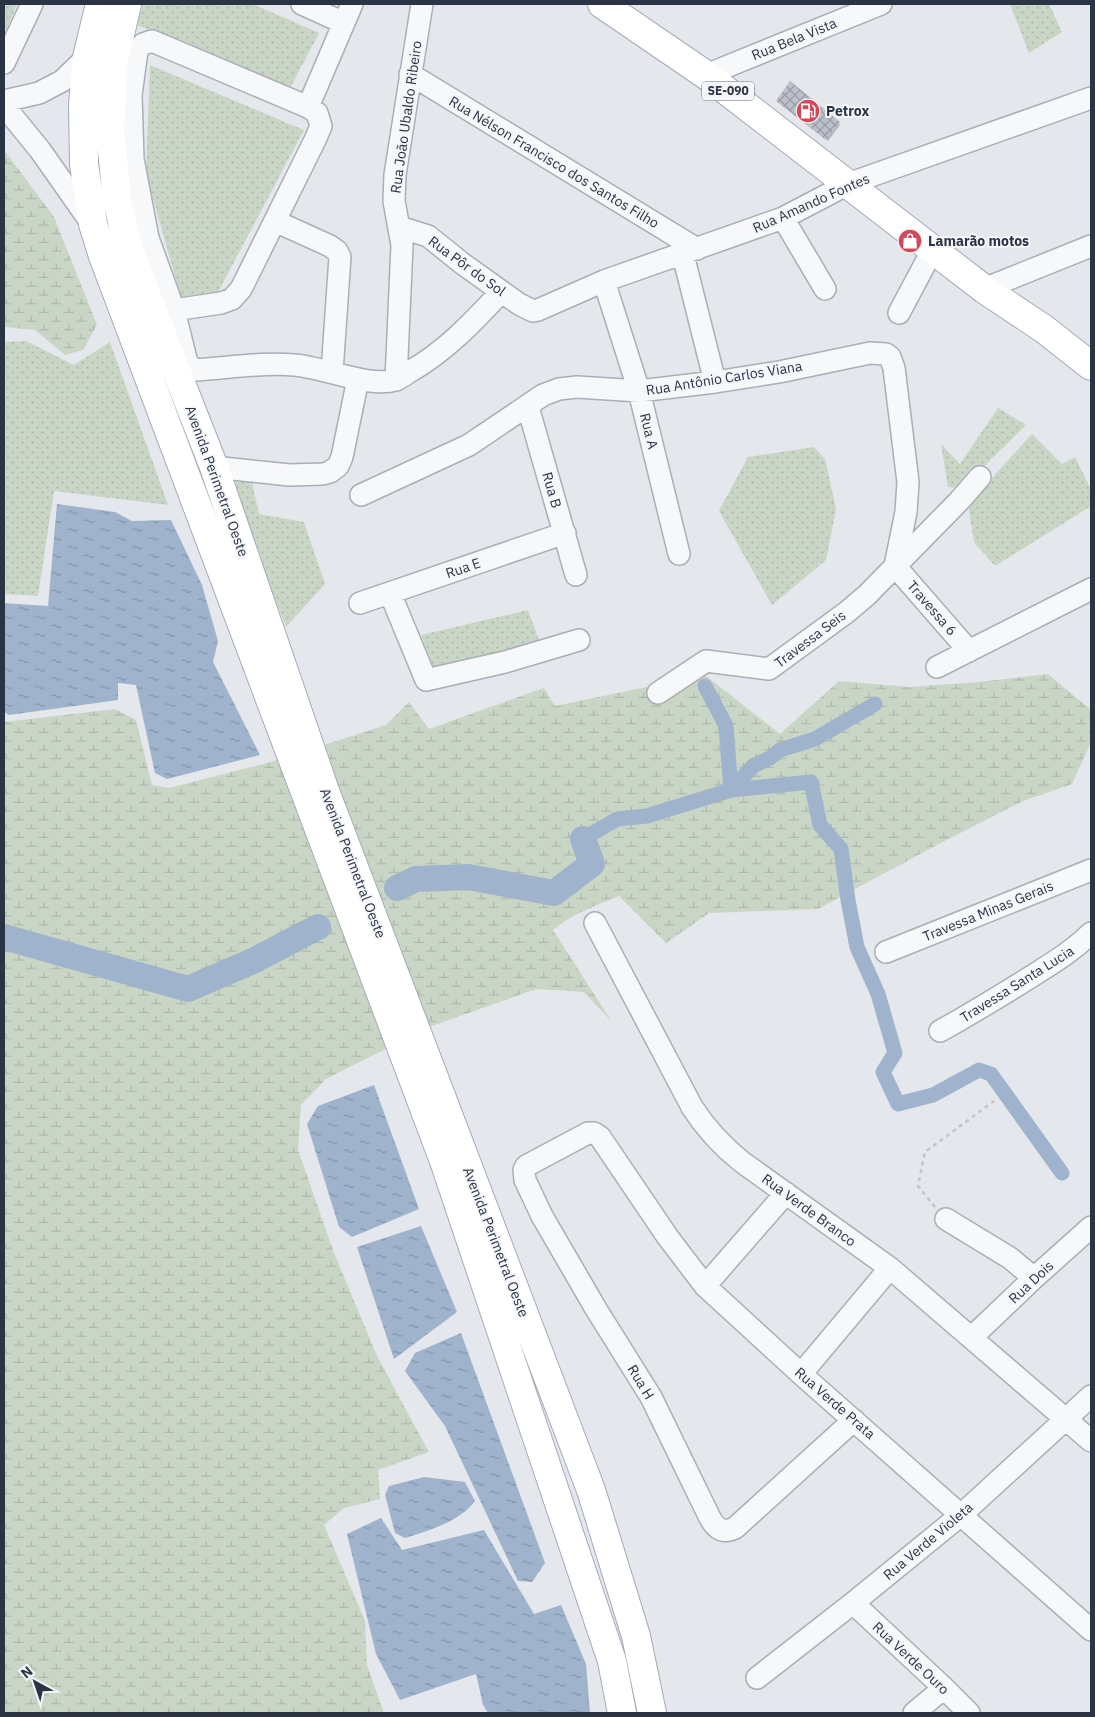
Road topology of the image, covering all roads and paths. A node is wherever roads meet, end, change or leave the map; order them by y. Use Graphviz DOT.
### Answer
graph roads {
  1 [pos="32,4"];
  2 [pos="100,4"];
  3 [pos="127,4"];
  4 [pos="302,4"];
  5 [pos="352,4"];
  6 [pos="422,4"];
  7 [pos="602,4"];
  8 [pos="881,4"];
  9 [pos="344,23"];
  10 [pos="87,57"];
  11 [pos="4,63"];
  12 [pos="410,74"];
  13 [pos="706,75"];
  14 [pos="1091,98"];
  15 [pos="4,101"];
  16 [pos="4,106"];
  17 [pos="308,107"];
  18 [pos="848,184"];
  19 [pos="783,218"];
  20 [pos="275,222"];
  21 [pos="93,224"];
  22 [pos="399,227"];
  23 [pos="1091,246"];
  24 [pos="933,249"];
  25 [pos="690,252"];
  26 [pos="604,281"];
  27 [pos="825,289"];
  28 [pos="984,289"];
  29 [pos="501,292"];
  30 [pos="174,310"];
  31 [pos="533,311"];
  32 [pos="899,313"];
  33 [pos="1091,366"];
  34 [pos="332,372"];
  35 [pos="358,379"];
  36 [pos="396,380"];
  37 [pos="715,382"];
  38 [pos="639,391"];
  39 [pos="528,406"];
  40 [pos="214,467"];
  41 [pos="980,477"];
  42 [pos="361,495"];
  43 [pos="565,533"];
  44 [pos="679,554"];
  45 [pos="895,566"];
  46 [pos="576,575"];
  47 [pos="1091,589"];
  48 [pos="390,593"];
  49 [pos="360,603"];
  50 [pos="579,640"];
  51 [pos="969,651"];
  52 [pos="937,667"];
  53 [pos="658,693"];
  54 [pos="1091,870"];
  55 [pos="595,923"];
  56 [pos="1091,933"];
  57 [pos="886,952"];
  58 [pos="940,1031"];
  59 [pos="994,1101"];
  60 [pos="609,1148"];
  61 [pos="786,1193"];
  62 [pos="946,1219"];
  63 [pos="1091,1227"];
  64 [pos="890,1268"];
  65 [pos="1034,1278"];
  66 [pos="706,1286"];
  67 [pos="971,1338"];
  68 [pos="801,1374"];
  69 [pos="1091,1396"];
  70 [pos="1066,1419"];
  71 [pos="854,1420"];
  72 [pos="1091,1441"];
  73 [pos="961,1515"];
  74 [pos="853,1603"];
  75 [pos="1091,1630"];
  76 [pos="756,1678"];
  77 [pos="944,1688"];
  78 [pos="622,1713"];
  79 [pos="652,1713"];
  80 [pos="914,1713"];
  81 [pos="969,1713"];
  1 -- 11 [label="street"];
  2 -- 10 [label="main road, Avenida Perimetral Oeste"];
  3 -- 40 [label="main road, Avenida Perimetral Oeste"];
  4 -- 9 [label="street"];
  5 -- 9 [label="street"];
  6 -- 12 [label="street, Rua João Ubaldo Ribeiro"];
  7 -- 13 [label="main road, SE-090"];
  8 -- 13 [label="street, Rua Bela Vista"];
  9 -- 17 [label="street"];
  10 -- 15 [label="street"];
  10 -- 21 [label="main road, Avenida Perimetral Oeste"];
  12 -- 22 [label="street, Rua João Ubaldo Ribeiro"];
  12 -- 25 [label="street, Rua Nélson Francisco dos Santos Filho"];
  13 -- 18 [label="main road, SE-090"];
  14 -- 18 [label="street, Rua Amando Fontes"];
  16 -- 21 [label="street"];
  17 -- 20 [label="street"];
  17 -- 30 [label="street"];
  18 -- 19 [label="street, Rua Amando Fontes"];
  18 -- 24 [label="main road, SE-090"];
  19 -- 25 [label="street, Rua Amando Fontes"];
  19 -- 27 [label="street"];
  20 -- 30 [label="street"];
  20 -- 34 [label="street"];
  21 -- 78 [label="main road, Avenida Perimetral Oeste"];
  22 -- 29 [label="street, Rua Pôr do Sol"];
  22 -- 36 [label="street, Rua João Ubaldo Ribeiro"];
  23 -- 28 [label="street"];
  24 -- 28 [label="main road, SE-090"];
  24 -- 32 [label="street"];
  25 -- 26 [label="street, Rua Amando Fontes"];
  25 -- 37 [label="street"];
  26 -- 31 [label="street, Rua Amando Fontes"];
  26 -- 38 [label="street, Rua A"];
  28 -- 33 [label="main road, SE-090"];
  29 -- 31 [label="street, Rua Pôr do Sol"];
  29 -- 36 [label="street"];
  30 -- 34 [label="street"];
  34 -- 35 [label="street"];
  35 -- 36 [label="street"];
  35 -- 40 [label="street"];
  37 -- 38 [label="street, Rua Antônio Carlos Viana"];
  37 -- 45 [label="street, Rua Antônio Carlos Viana"];
  38 -- 39 [label="street, Rua Antônio Carlos Viana"];
  38 -- 44 [label="street, Rua A"];
  39 -- 42 [label="street, Rua Antônio Carlos Viana"];
  39 -- 43 [label="street, Rua B"];
  40 -- 79 [label="main road, Avenida Perimetral Oeste"];
  41 -- 45 [label="street, Travessa Seis"];
  43 -- 46 [label="street, Rua B"];
  43 -- 48 [label="street, Rua E"];
  45 -- 51 [label="street, Travessa 6"];
  45 -- 53 [label="street, Travessa Seis"];
  47 -- 51 [label="street"];
  48 -- 49 [label="street, Rua E"];
  48 -- 50 [label="street"];
  51 -- 52 [label="street"];
  54 -- 57 [label="street, Travessa Minas Gerais"];
  55 -- 61 [label="street, Rua Verde Branco"];
  56 -- 58 [label="street, Travessa Santa Lucia"];
  59 -- 62 [label="path"];
  60 -- 66 [label="street, Rua Verde Prata"];
  60 -- 71 [label="street, Rua H"];
  61 -- 64 [label="street, Rua Verde Branco"];
  61 -- 66 [label="street"];
  62 -- 65 [label="street"];
  63 -- 65 [label="street, Rua Dois"];
  64 -- 67 [label="street, Rua Verde Branco"];
  64 -- 68 [label="street"];
  65 -- 67 [label="street, Rua Dois"];
  66 -- 68 [label="street, Rua Verde Prata"];
  67 -- 70 [label="street, Rua Verde Branco"];
  68 -- 71 [label="street, Rua Verde Prata"];
  69 -- 70 [label="street, Rua Verde Violeta"];
  70 -- 72 [label="street, Rua Verde Branco"];
  70 -- 73 [label="street, Rua Verde Violeta"];
  71 -- 73 [label="street, Rua Verde Prata"];
  73 -- 74 [label="street, Rua Verde Violeta"];
  73 -- 75 [label="street, Rua Verde Prata"];
  74 -- 76 [label="street, Rua Verde Violeta"];
  74 -- 77 [label="street, Rua Verde Ouro"];
  77 -- 80 [label="street"];
  77 -- 81 [label="street, Rua Verde Ouro"];
}
